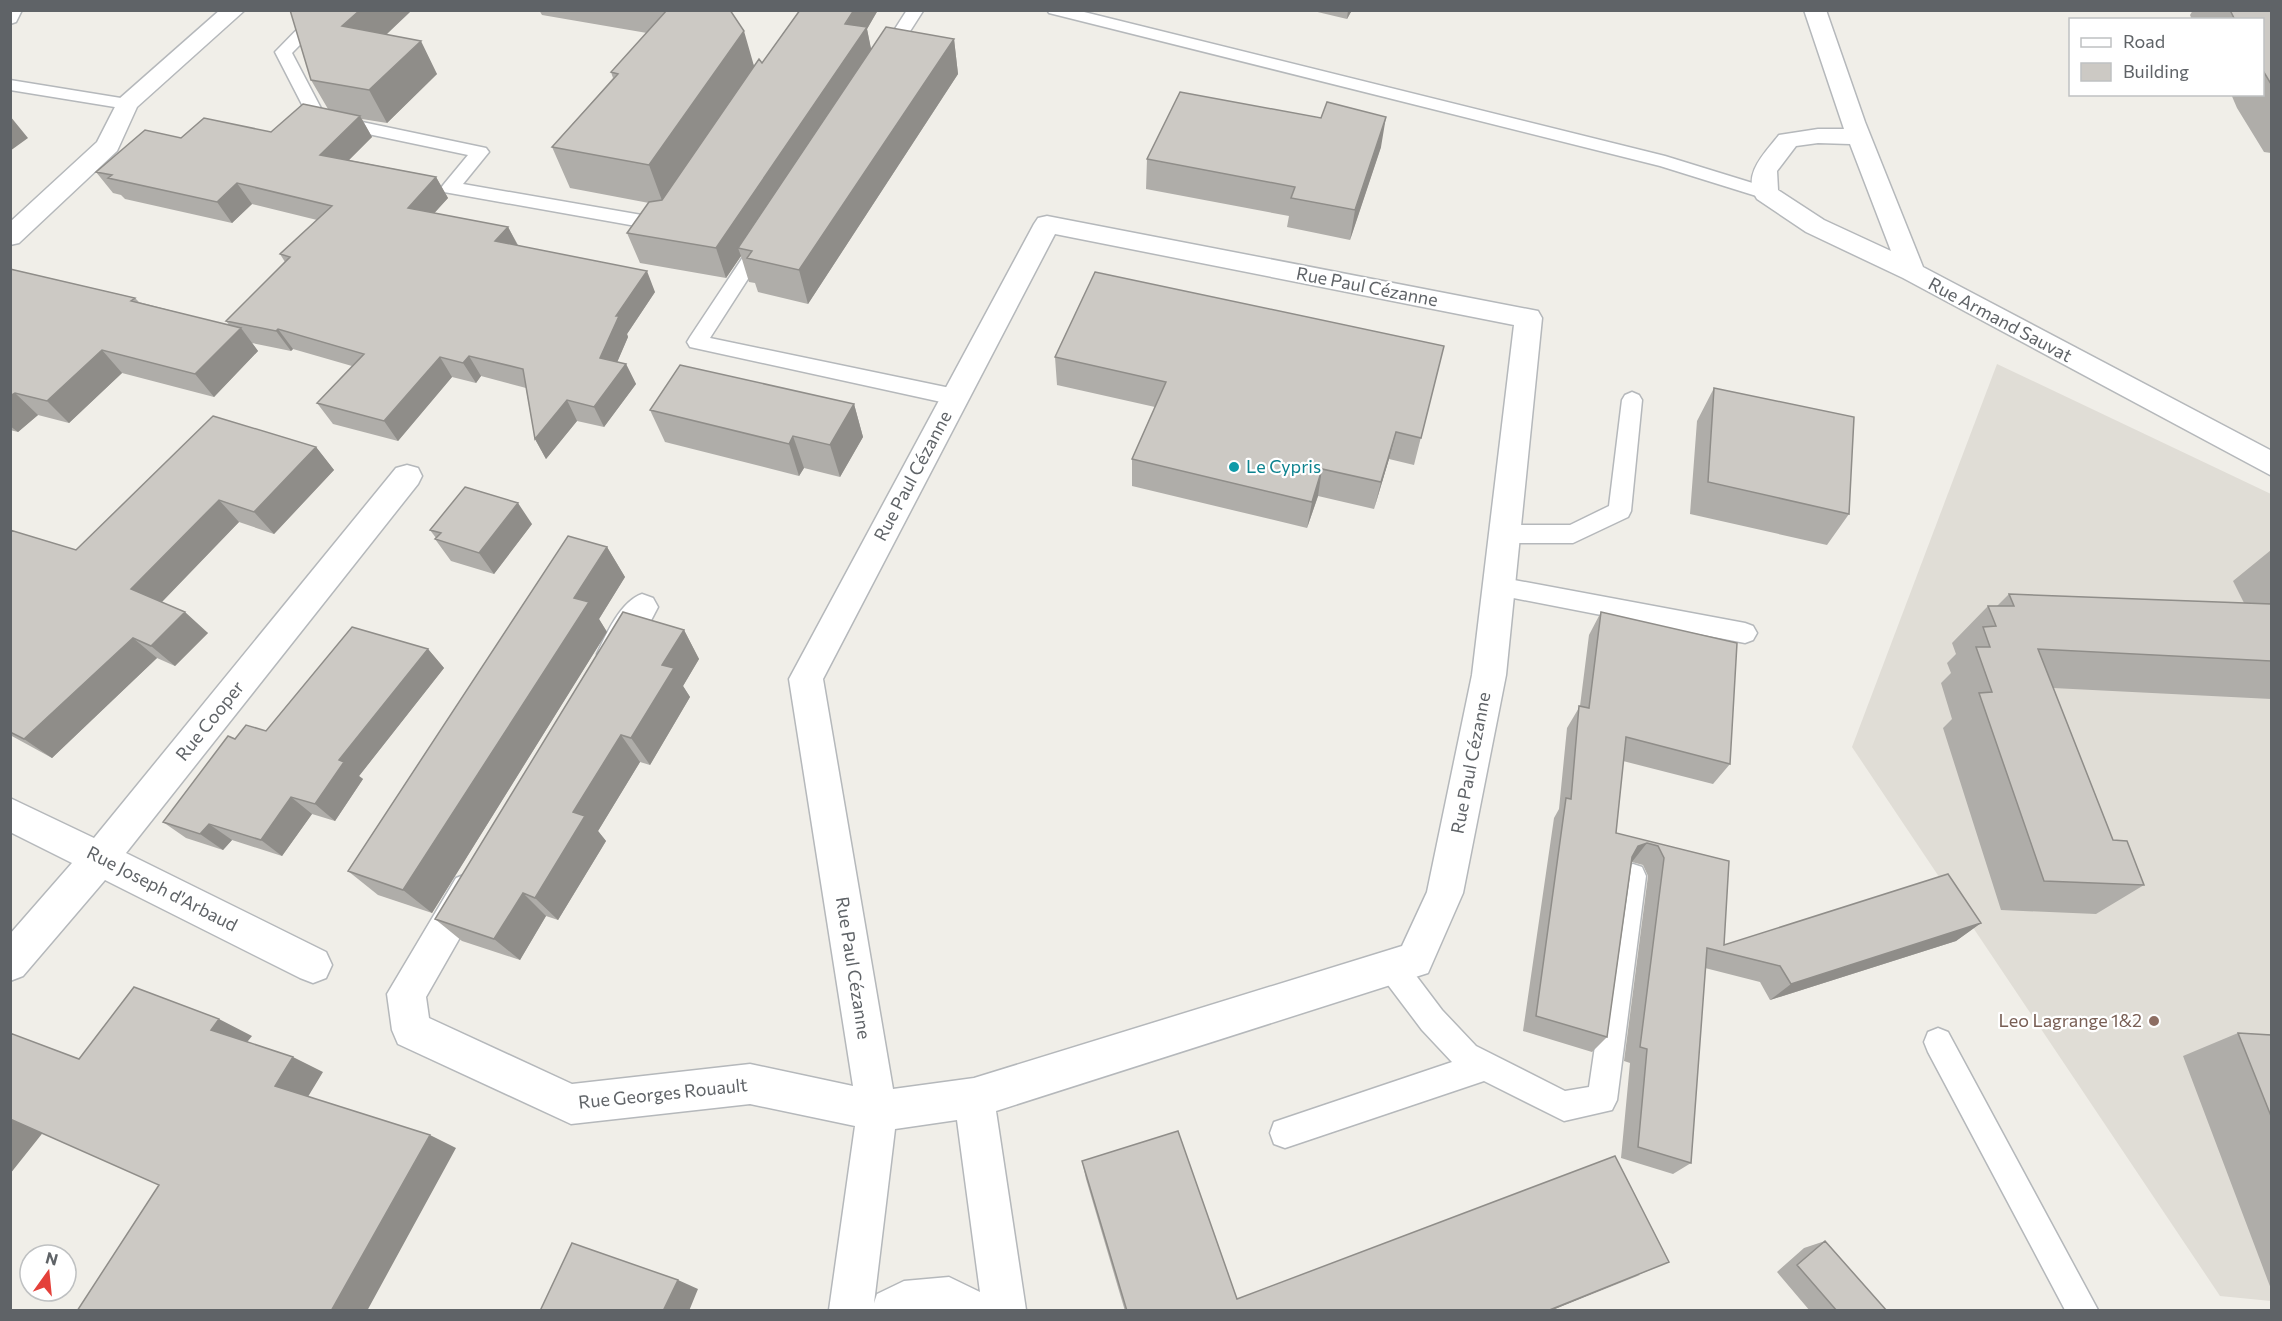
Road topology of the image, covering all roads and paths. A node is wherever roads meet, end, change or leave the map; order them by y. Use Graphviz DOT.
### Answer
graph roads {
  1 [pos="14,10"];
  2 [pos="234,10"];
  3 [pos="326,10"];
  4 [pos="1055,10"];
  5 [pos="1815,10"];
  6 [pos="915,11"];
  7 [pos="10,19"];
  8 [pos="877,69"];
  9 [pos="10,85"];
  10 [pos="127,104"];
  11 [pos="1859,137"];
  12 [pos="1766,193"];
  13 [pos="678,205"];
  14 [pos="774,225"];
  15 [pos="10,237"];
  16 [pos="1912,272"];
  17 [pos="955,397"];
  18 [pos="1632,400"];
  19 [pos="2271,465"];
  20 [pos="407,476"];
  21 [pos="1504,534"];
  22 [pos="1498,586"];
  23 [pos="642,607"];
  24 [pos="1745,633"];
  25 [pos="599,678"];
  26 [pos="10,814"];
  27 [pos="100,858"];
  28 [pos="486,862"];
  29 [pos="1633,876"];
  30 [pos="10,963"];
  31 [pos="313,965"];
  32 [pos="1392,967"];
  33 [pos="1938,1042"];
  34 [pos="1485,1066"];
  35 [pos="974,1098"];
  36 [pos="877,1111"];
  37 [pos="1286,1133"];
  38 [pos="851,1311"];
  39 [pos="893,1311"];
  40 [pos="968,1311"];
  41 [pos="1004,1311"];
  42 [pos="2082,1311"];
  1 -- 7 [label="lane"];
  2 -- 10 [label="street"];
  3 -- 13 [label="lane"];
  4 -- 12 [label="lane"];
  5 -- 11 [label="street, Rue Armand Sauvat"];
  6 -- 8 [label="lane"];
  9 -- 10 [label="lane"];
  10 -- 15 [label="street"];
  11 -- 12 [label="street"];
  11 -- 16 [label="street, Rue Armand Sauvat"];
  12 -- 16 [label="street"];
  14 -- 17 [label="lane"];
  16 -- 19 [label="street, Rue Armand Sauvat"];
  17 -- 21 [label="street, Rue Paul Cézanne"];
  17 -- 36 [label="street, Rue Paul Cézanne"];
  18 -- 21 [label="lane"];
  20 -- 27 [label="street, Rue Cooper"];
  21 -- 22 [label="street, Rue Paul Cézanne"];
  22 -- 24 [label="lane"];
  22 -- 32 [label="street, Rue Paul Cézanne"];
  23 -- 25 [label="street"];
  26 -- 27 [label="street, Rue Joseph d'Arbaud"];
  27 -- 30 [label="street, Rue Cooper"];
  27 -- 31 [label="street, Rue Joseph d'Arbaud"];
  28 -- 36 [label="street, Rue Georges Rouault"];
  29 -- 34 [label="lane"];
  32 -- 34 [label="lane"];
  32 -- 35 [label="street, Rue Paul Cézanne"];
  33 -- 42 [label="lane"];
  34 -- 37 [label="lane"];
  35 -- 36 [label="street, Rue Paul Cézanne"];
  35 -- 41 [label="street"];
  36 -- 38 [label="street, Rue Paul Cézanne"];
  39 -- 40 [label="street"];
}
